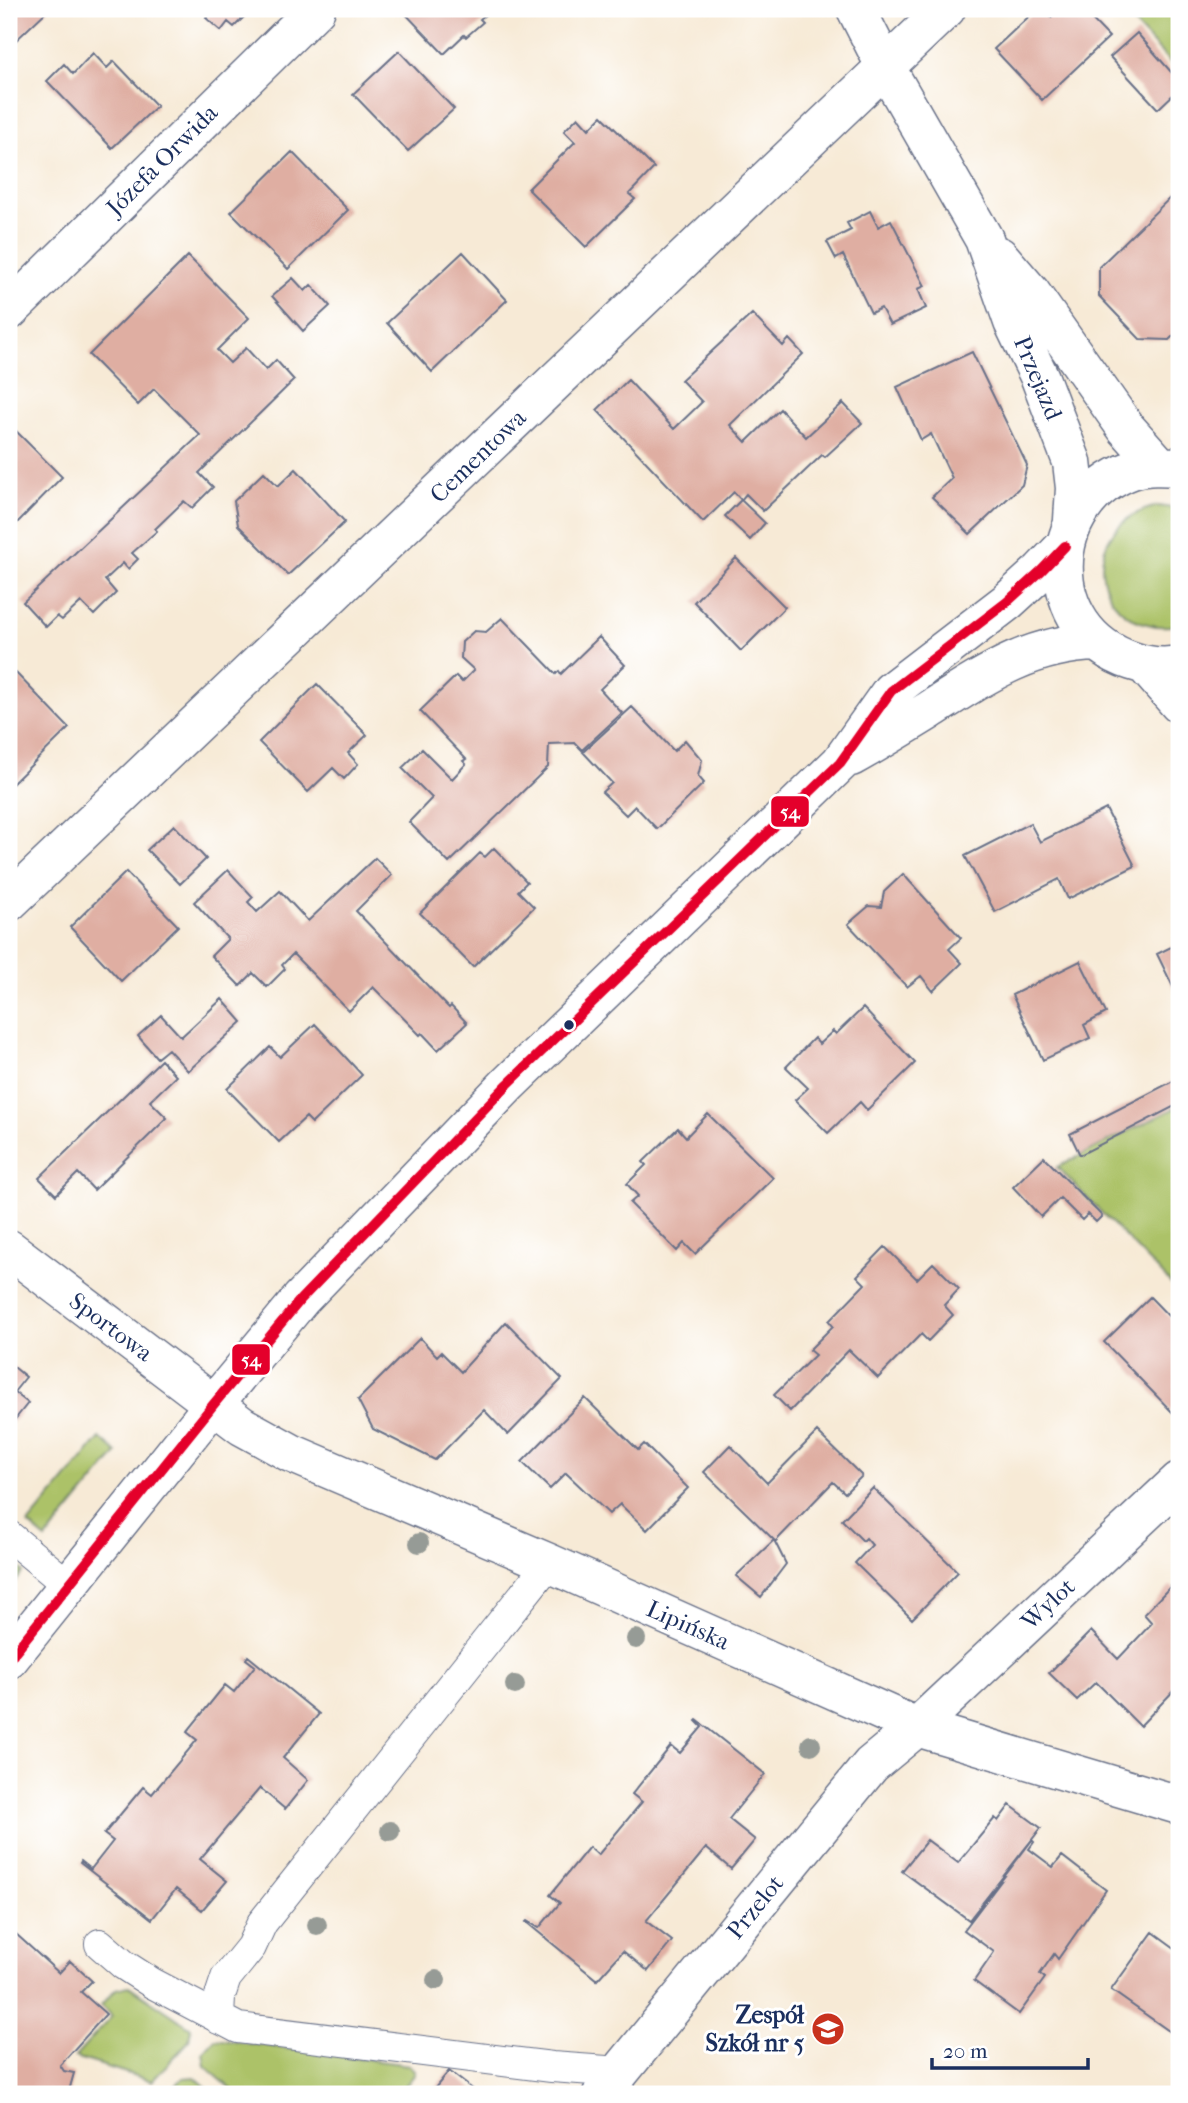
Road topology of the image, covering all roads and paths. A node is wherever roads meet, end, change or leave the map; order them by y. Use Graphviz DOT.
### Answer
graph roads {
  1 [pos="316,9"];
  2 [pos="856,9"];
  3 [pos="946,9"];
  4 [pos="886,68"];
  5 [pos="984,239"];
  6 [pos="9,311"];
  7 [pos="1169,466"];
  8 [pos="1069,533"];
  9 [pos="1097,642"];
  10 [pos="1162,665"];
  11 [pos="1179,704"];
  12 [pos="841,763"];
  13 [pos="9,902"];
  14 [pos="9,1249"];
  15 [pos="213,1405"];
  16 [pos="1179,1481"];
  17 [pos="9,1536"];
  18 [pos="549,1563"];
  19 [pos="68,1586"];
  20 [pos="9,1659"];
  21 [pos="917,1727"];
  22 [pos="1179,1805"];
  23 [pos="100,1944"];
  24 [pos="219,2019"];
  25 [pos="611,2083"];
  1 -- 6 [label="street, Józefa Orwida"];
  2 -- 4 [label="street, Przejazd"];
  3 -- 4 [label="street, Cementowa"];
  4 -- 5 [label="street, Przejazd"];
  4 -- 13 [label="street, Cementowa"];
  5 -- 7 [label="street, Przejazd"];
  5 -- 8 [label="street, Przejazd"];
  7 -- 8 [label="street"];
  8 -- 9 [label="street, Przejazd"];
  8 -- 12 [label="street"];
  9 -- 10 [label="street"];
  9 -- 12 [label="street"];
  10 -- 11 [label="street"];
  12 -- 15 [label="street"];
  14 -- 15 [label="street, Sportowa"];
  15 -- 18 [label="street, Lipińska"];
  15 -- 19 [label="street"];
  16 -- 21 [label="street, Wylot"];
  17 -- 19 [label="lane"];
  18 -- 21 [label="street, Lipińska"];
  18 -- 24 [label="lane"];
  19 -- 20 [label="street"];
  21 -- 22 [label="street, Lipińska"];
  21 -- 25 [label="street, Przelot"];
  23 -- 24 [label="lane"];
  24 -- 25 [label="lane"];
}
